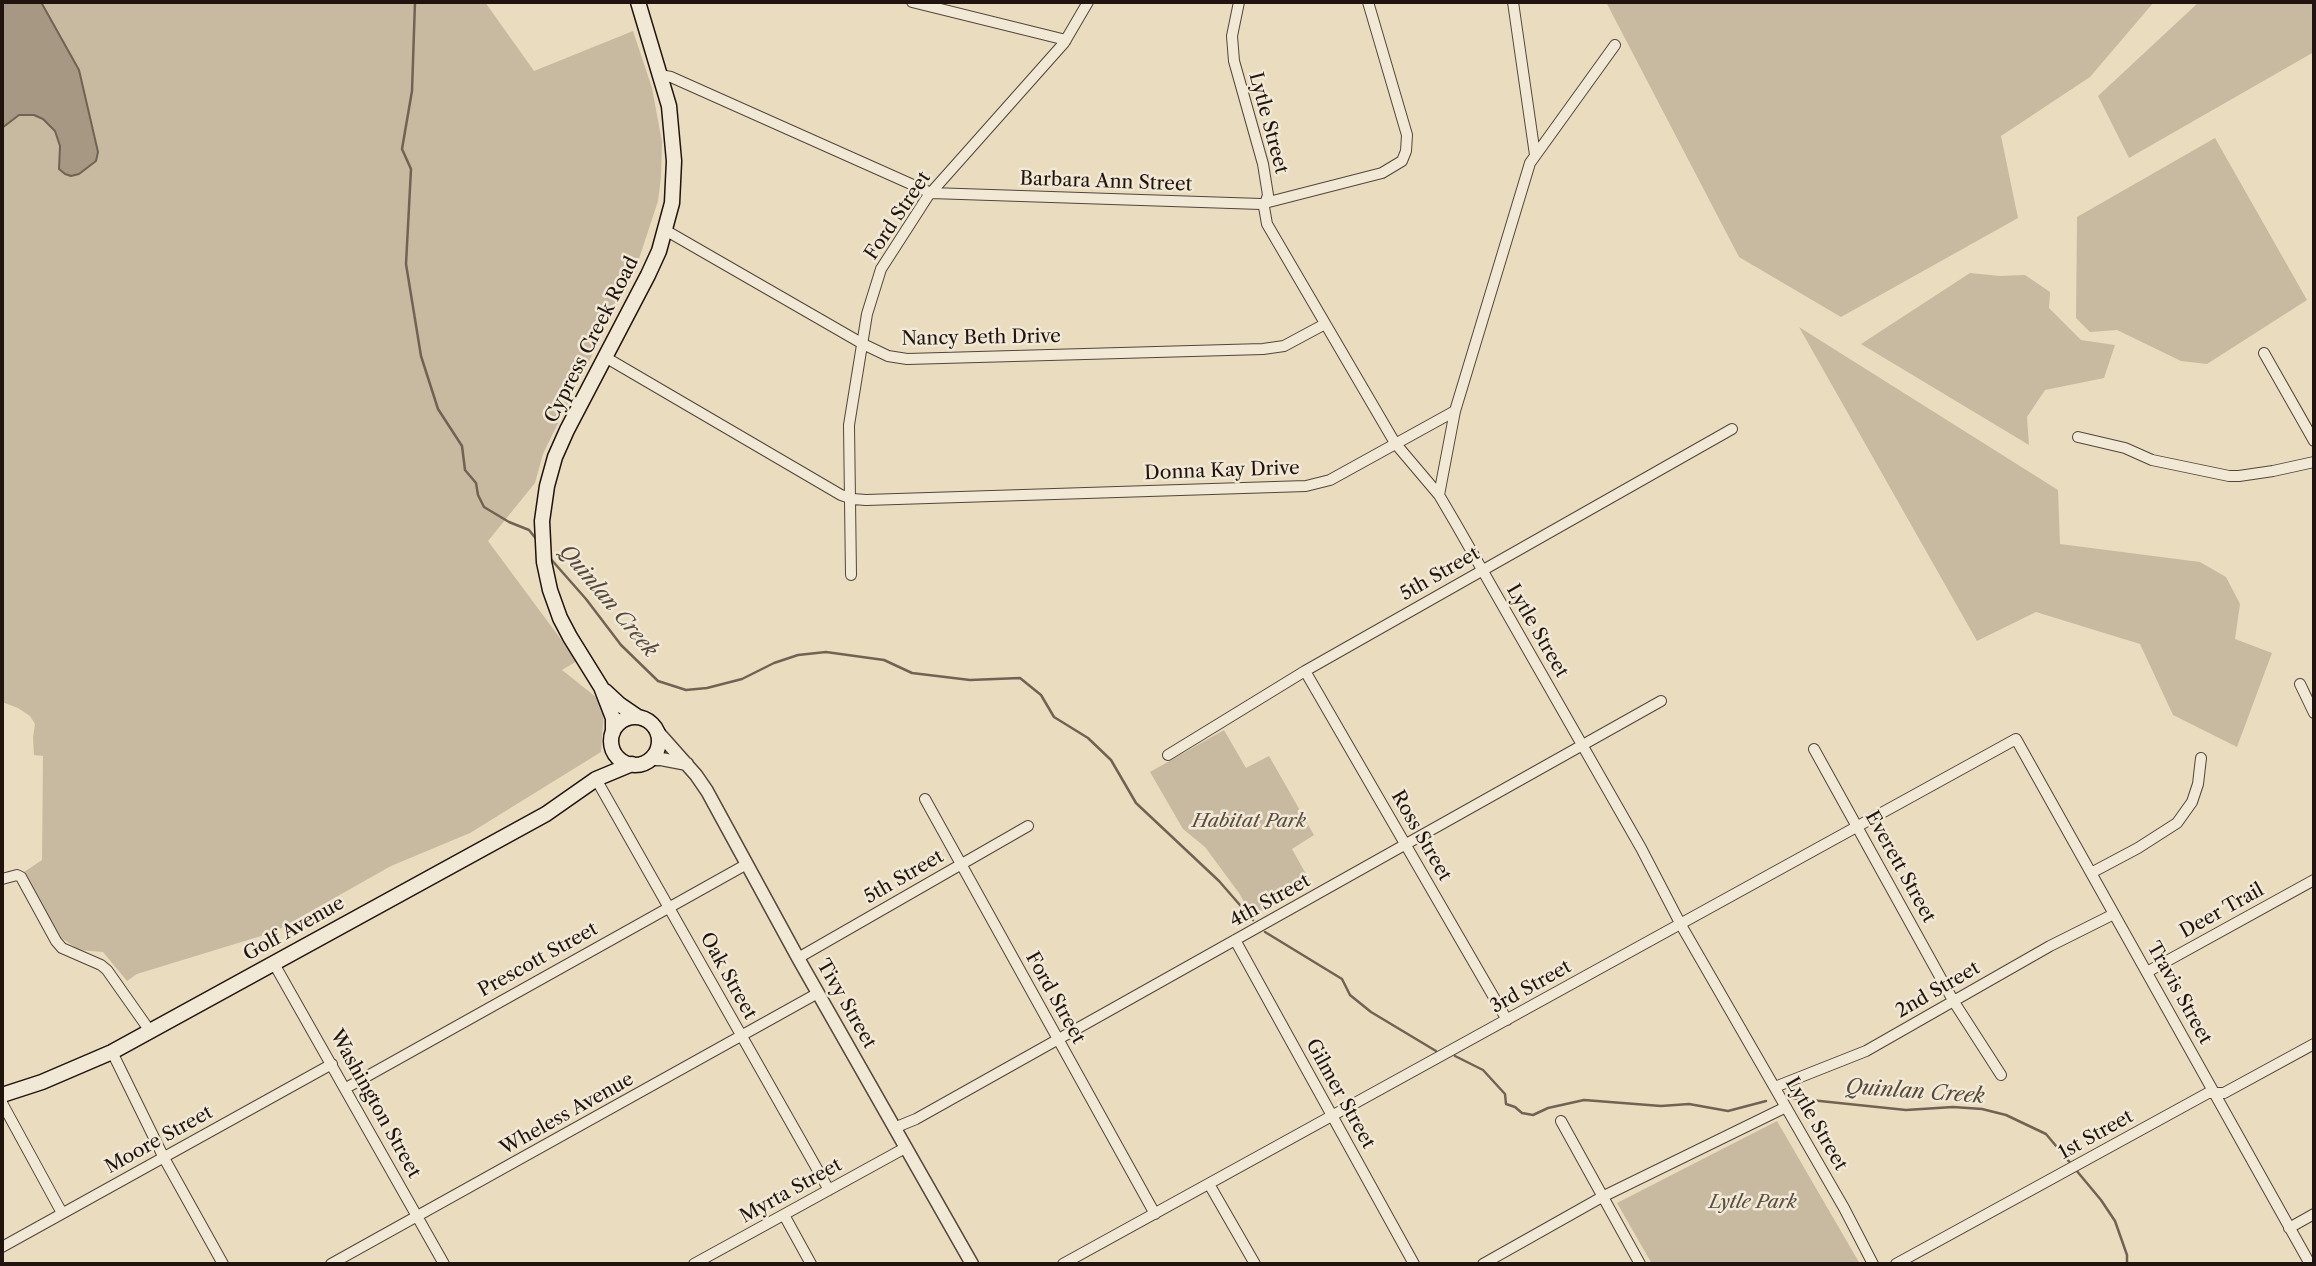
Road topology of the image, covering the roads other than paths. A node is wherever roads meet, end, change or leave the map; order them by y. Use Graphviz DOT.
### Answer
graph roads {
  1 [pos="638,2"];
  2 [pos="912,2"];
  3 [pos="1088,2"];
  4 [pos="1239,2"];
  5 [pos="1368,2"];
  6 [pos="1513,2"];
  7 [pos="941,6"];
  8 [pos="1066,40"];
  9 [pos="1615,45"];
  10 [pos="660,75"];
  11 [pos="1535,155"];
  12 [pos="931,192"];
  13 [pos="1265,203"];
  14 [pos="665,230"];
  15 [pos="1325,324"];
  16 [pos="863,344"];
  17 [pos="2264,353"];
  18 [pos="605,357"];
  19 [pos="1455,411"];
  20 [pos="1732,429"];
  21 [pos="2078,437"];
  22 [pos="2314,441"];
  23 [pos="1395,443"];
  24 [pos="2314,462"];
  25 [pos="1439,495"];
  26 [pos="850,498"];
  27 [pos="1482,570"];
  28 [pos="851,575"];
  29 [pos="1306,671"];
  30 [pos="2300,684"];
  31 [pos="601,687"];
  32 [pos="1661,701"];
  33 [pos="2314,713"];
  34 [pos="638,717"];
  35 [pos="657,731"];
  36 [pos="613,732"];
  37 [pos="2016,739"];
  38 [pos="1582,746"];
  39 [pos="613,748"];
  40 [pos="1814,749"];
  41 [pos="1168,755"];
  42 [pos="2201,758"];
  43 [pos="651,759"];
  44 [pos="632,764"];
  45 [pos="687,765"];
  46 [pos="596,779"];
  47 [pos="925,799"];
  48 [pos="1028,826"];
  49 [pos="1858,826"];
  50 [pos="1406,845"];
  51 [pos="747,864"];
  52 [pos="961,864"];
  53 [pos="2091,873"];
  54 [pos="2,879"];
  55 [pos="2314,880"];
  56 [pos="669,907"];
  57 [pos="2114,914"];
  58 [pos="1681,925"];
  59 [pos="1235,940"];
  60 [pos="798,958"];
  61 [pos="273,962"];
  62 [pos="2147,972"];
  63 [pos="818,993"];
  64 [pos="1954,1002"];
  65 [pos="1507,1020"];
  66 [pos="150,1031"];
  67 [pos="742,1036"];
  68 [pos="1058,1039"];
  69 [pos="2314,1044"];
  70 [pos="112,1052"];
  71 [pos="332,1064"];
  72 [pos="2001,1074"];
  73 [pos="1775,1087"];
  74 [pos="346,1088"];
  75 [pos="2216,1093"];
  76 [pos="2,1095"];
  77 [pos="2,1104"];
  78 [pos="1786,1107"];
  79 [pos="1332,1116"];
  80 [pos="1561,1121"];
  81 [pos="894,1128"];
  82 [pos="905,1148"];
  83 [pos="164,1158"];
  84 [pos="1209,1184"];
  85 [pos="829,1190"];
  86 [pos="1602,1197"];
  87 [pos="62,1213"];
  88 [pos="1155,1214"];
  89 [pos="2314,1214"];
  90 [pos="784,1215"];
  91 [pos="418,1217"];
  92 [pos="2289,1228"];
  93 [pos="2,1247"];
  94 [pos="223,1264"];
  95 [pos="331,1264"];
  96 [pos="444,1264"];
  97 [pos="694,1264"];
  98 [pos="811,1264"];
  99 [pos="972,1264"];
  100 [pos="1063,1264"];
  101 [pos="1255,1264"];
  102 [pos="1414,1264"];
  103 [pos="1483,1264"];
  104 [pos="1640,1264"];
  105 [pos="1873,1264"];
  106 [pos="1896,1264"];
  107 [pos="2310,1264"];
  1 -- 10 [label="main road, Cypress Creek Road"];
  2 -- 7 [label="street"];
  3 -- 8 [label="street, Ford Street"];
  4 -- 13 [label="street, Lytle Street"];
  5 -- 13 [label="street, Barbara Ann Street"];
  6 -- 11 [label="street"];
  7 -- 8 [label="street"];
  8 -- 12 [label="street, Ford Street"];
  9 -- 11 [label="street"];
  10 -- 12 [label="street, Barbara Ann Street"];
  10 -- 14 [label="main road, Cypress Creek Road"];
  11 -- 19 [label="street"];
  12 -- 13 [label="street, Barbara Ann Street"];
  12 -- 16 [label="street, Ford Street"];
  13 -- 15 [label="street, Lytle Street"];
  14 -- 16 [label="street, Nancy Beth Drive"];
  14 -- 18 [label="main road, Cypress Creek Road"];
  15 -- 16 [label="street, Nancy Beth Drive"];
  15 -- 23 [label="street, Lytle Street"];
  16 -- 26 [label="street, Ford Street"];
  17 -- 22 [label="street"];
  18 -- 26 [label="street, Donna Kay Drive"];
  18 -- 31 [label="main road, Cypress Creek Road"];
  19 -- 23 [label="street, Donna Kay Drive"];
  19 -- 25 [label="street"];
  20 -- 27 [label="street, 5th Street"];
  21 -- 24 [label="street"];
  23 -- 25 [label="street, Lytle Street"];
  23 -- 26 [label="street, Donna Kay Drive"];
  25 -- 27 [label="street, Lytle Street"];
  26 -- 28 [label="street, Ford Street"];
  27 -- 29 [label="street, 5th Street"];
  27 -- 38 [label="street, Lytle Street"];
  29 -- 41 [label="street, 5th Street"];
  29 -- 50 [label="street, Ross Street"];
  30 -- 33 [label="street"];
  31 -- 34 [label="main road, Cypress Creek Road"];
  31 -- 36 [label="main road, Cypress Creek Road"];
  32 -- 38 [label="street, 4th Street"];
  34 -- 35 [label="main road"];
  34 -- 36 [label="main road"];
  35 -- 43 [label="main road"];
  35 -- 45 [label="street, Tivy Street"];
  36 -- 39 [label="main road"];
  37 -- 49 [label="street, 3rd Street"];
  37 -- 53 [label="street, Travis Street"];
  38 -- 50 [label="street, 4th Street"];
  38 -- 58 [label="street, Lytle Street"];
  39 -- 44 [label="main road"];
  39 -- 46 [label="main road, Golf Avenue"];
  40 -- 49 [label="street, Everett Street"];
  42 -- 53 [label="street"];
  43 -- 44 [label="main road"];
  43 -- 45 [label="street"];
  44 -- 46 [label="main road, Golf Avenue"];
  45 -- 51 [label="street, Tivy Street"];
  46 -- 56 [label="street, Oak Street"];
  46 -- 61 [label="main road, Golf Avenue"];
  47 -- 52 [label="street, Ford Street"];
  48 -- 52 [label="street, 5th Street"];
  49 -- 58 [label="street, 3rd Street"];
  49 -- 64 [label="street, Everett Street"];
  50 -- 59 [label="street, 4th Street"];
  50 -- 65 [label="street, Ross Street"];
  51 -- 56 [label="street, Prescott Street"];
  51 -- 60 [label="street, Tivy Street"];
  52 -- 60 [label="street, 5th Street"];
  52 -- 68 [label="street, Ford Street"];
  53 -- 57 [label="street, Travis Street"];
  54 -- 66 [label="street"];
  55 -- 62 [label="street, Deer Trail"];
  56 -- 67 [label="street, Oak Street"];
  56 -- 74 [label="street, Prescott Street"];
  57 -- 62 [label="street, Travis Street"];
  57 -- 64 [label="street, 2nd Street"];
  58 -- 65 [label="street, 3rd Street"];
  58 -- 73 [label="street, Lytle Street"];
  59 -- 68 [label="street, 4th Street"];
  59 -- 79 [label="street, Gilmer Street"];
  60 -- 63 [label="street, Tivy Street"];
  61 -- 66 [label="main road, Golf Avenue"];
  61 -- 71 [label="street, Washington Street"];
  62 -- 75 [label="street, Travis Street"];
  63 -- 67 [label="street, Wheless Avenue"];
  63 -- 81 [label="street, Tivy Street"];
  64 -- 72 [label="street, Everett Street"];
  64 -- 73 [label="street, 2nd Street"];
  65 -- 79 [label="street, 3rd Street"];
  66 -- 70 [label="main road, Golf Avenue"];
  67 -- 85 [label="street, Oak Street"];
  67 -- 91 [label="street, Wheless Avenue"];
  68 -- 81 [label="street, 4th Street"];
  68 -- 88 [label="street, Ford Street"];
  69 -- 75 [label="street, 1st Street"];
  70 -- 76 [label="main road, Golf Avenue"];
  70 -- 83 [label="street"];
  71 -- 74 [label="street, Washington Street"];
  71 -- 83 [label="street, Moore Street"];
  73 -- 78 [label="street, Lytle Street"];
  74 -- 91 [label="street, Washington Street"];
  75 -- 92 [label="street, Travis Street"];
  75 -- 106 [label="street, 1st Street"];
  77 -- 87 [label="street"];
  78 -- 86 [label="street"];
  78 -- 105 [label="street, Lytle Street"];
  79 -- 84 [label="street, 3rd Street"];
  79 -- 102 [label="street, Gilmer Street"];
  80 -- 86 [label="street"];
  81 -- 82 [label="street, Tivy Street"];
  82 -- 85 [label="street, Myrta Street"];
  82 -- 99 [label="street, Tivy Street"];
  83 -- 87 [label="street, Moore Street"];
  83 -- 94 [label="street"];
  84 -- 88 [label="street, 3rd Street"];
  84 -- 101 [label="street"];
  85 -- 90 [label="street, Myrta Street"];
  86 -- 103 [label="street"];
  86 -- 104 [label="street"];
  87 -- 93 [label="street, Moore Street"];
  88 -- 100 [label="street, 3rd Street"];
  89 -- 92 [label="street"];
  90 -- 97 [label="street, Myrta Street"];
  90 -- 98 [label="street"];
  91 -- 95 [label="street, Wheless Avenue"];
  91 -- 96 [label="street, Washington Street"];
  92 -- 107 [label="street, Travis Street"];
}
